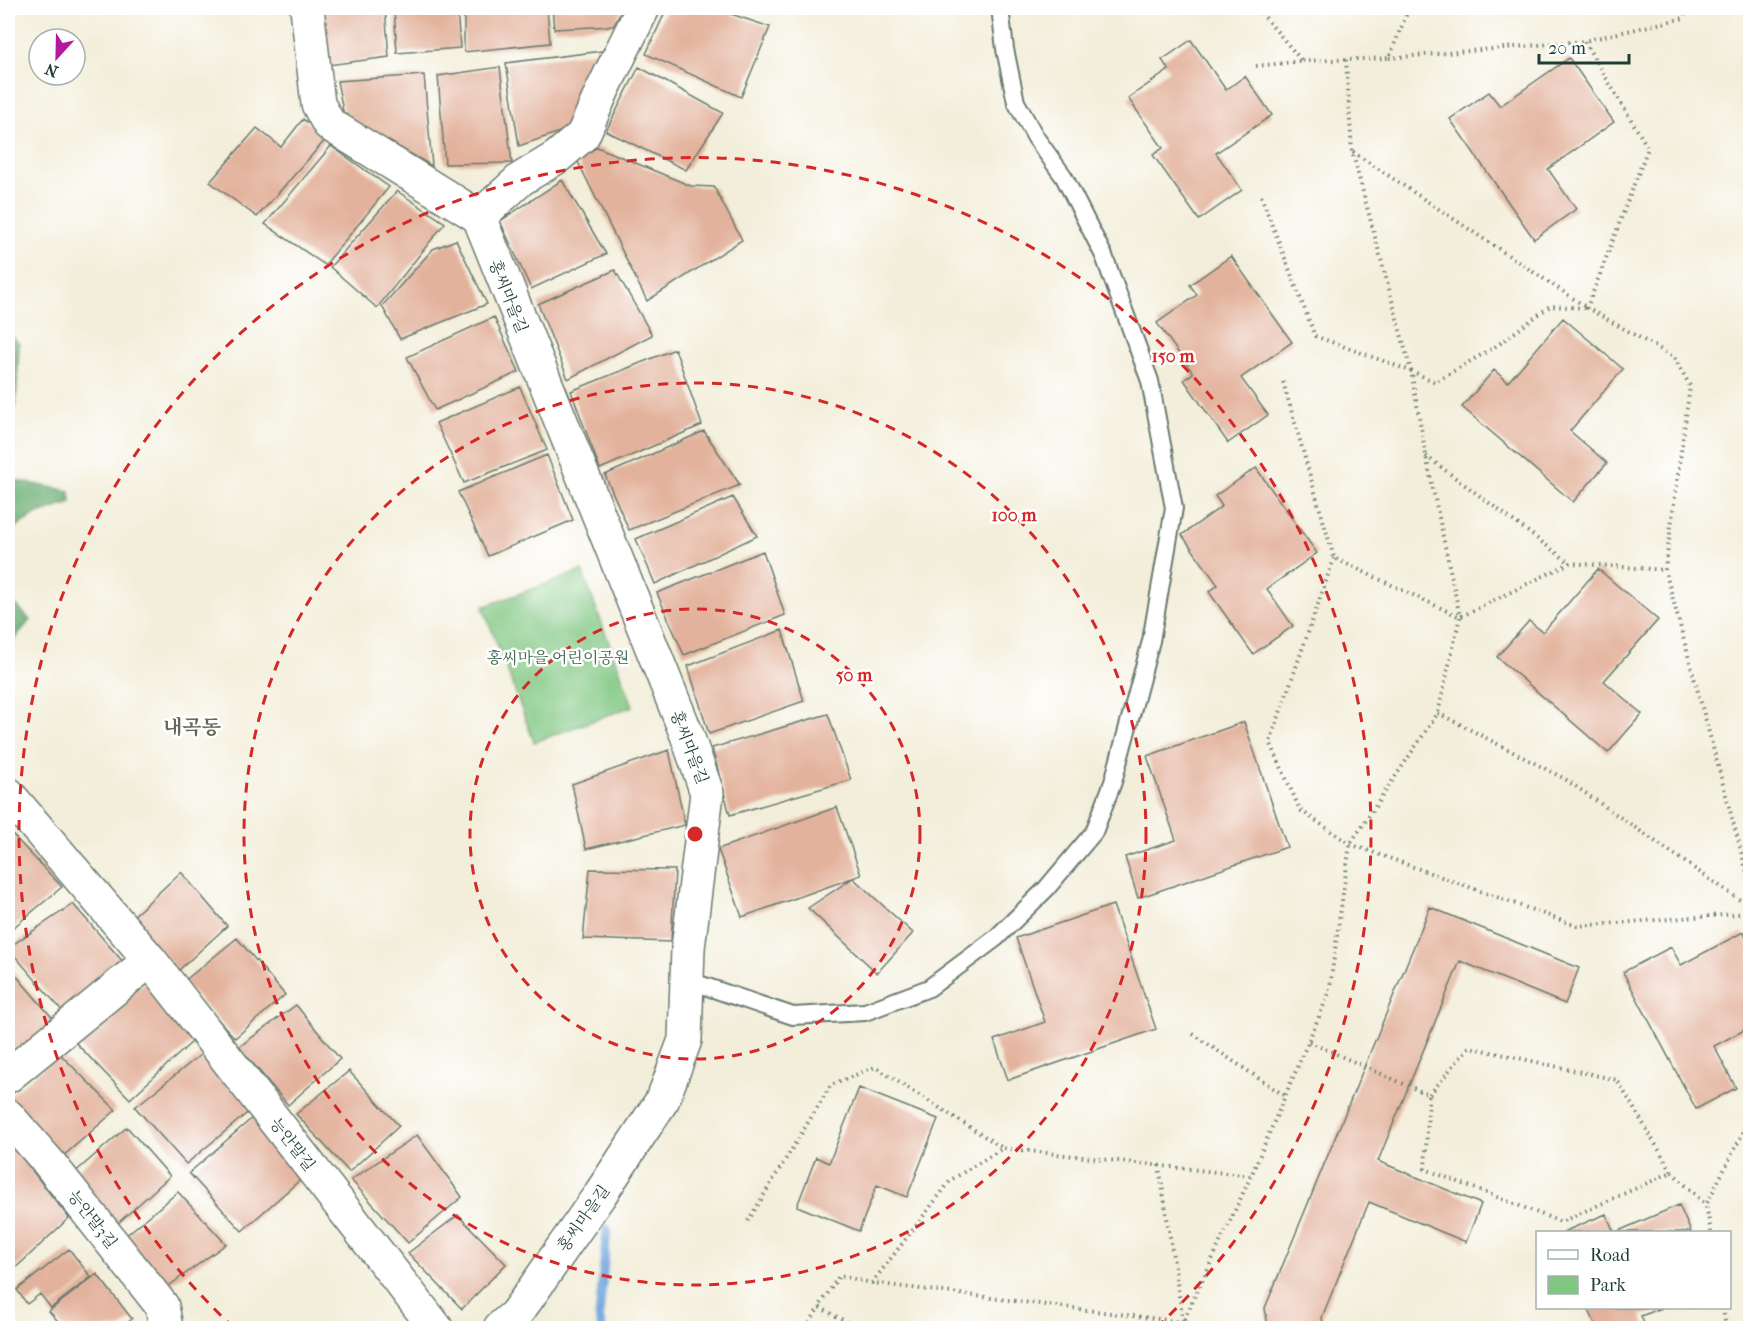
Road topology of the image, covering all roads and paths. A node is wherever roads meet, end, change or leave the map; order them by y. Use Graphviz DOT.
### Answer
graph roads {
  1 [pos="307,8"];
  2 [pos="643,8"];
  3 [pos="1000,8"];
  4 [pos="1257,8"];
  5 [pos="1409,8"];
  6 [pos="1687,8"];
  7 [pos="1584,42"];
  8 [pos="1389,58"];
  9 [pos="1346,60"];
  10 [pos="1302,61"];
  11 [pos="1256,66"];
  12 [pos="1352,151"];
  13 [pos="1261,196"];
  14 [pos="479,217"];
  15 [pos="1587,308"];
  16 [pos="1411,371"];
  17 [pos="1284,382"];
  18 [pos="1426,456"];
  19 [pos="1334,558"];
  20 [pos="1570,563"];
  21 [pos="1665,570"];
  22 [pos="1460,618"];
  23 [pos="1438,713"];
  24 [pos="8,794"];
  25 [pos="1350,844"];
  26 [pos="1750,884"];
  27 [pos="1750,907"];
  28 [pos="1750,913"];
  29 [pos="150,960"];
  30 [pos="687,980"];
  31 [pos="1193,1034"];
  32 [pos="1309,1042"];
  33 [pos="8,1076"];
  34 [pos="1429,1095"];
  35 [pos="1285,1096"];
  36 [pos="8,1116"];
  37 [pos="1750,1119"];
  38 [pos="1003,1148"];
  39 [pos="1159,1165"];
  40 [pos="1672,1172"];
  41 [pos="1251,1176"];
  42 [pos="1706,1205"];
  43 [pos="748,1221"];
  44 [pos="1711,1231"];
  45 [pos="872,1283"];
  46 [pos="819,1307"];
  47 [pos="1723,1309"];
  48 [pos="1183,1322"];
  49 [pos="166,1329"];
  50 [pos="436,1329"];
  51 [pos="500,1329"];
  52 [pos="807,1329"];
  53 [pos="858,1329"];
  54 [pos="1183,1329"];
  55 [pos="1726,1329"];
  1 -- 14 [label="street"];
  2 -- 14 [label="street"];
  3 -- 30 [label="lane"];
  4 -- 10 [label="path"];
  5 -- 8 [label="path"];
  6 -- 7 [label="path"];
  7 -- 8 [label="path"];
  7 -- 15 [label="path"];
  8 -- 9 [label="path"];
  9 -- 10 [label="path"];
  9 -- 12 [label="path"];
  10 -- 11 [label="path"];
  12 -- 15 [label="path"];
  12 -- 16 [label="path"];
  13 -- 16 [label="path"];
  14 -- 30 [label="street, 홍씨마을길"];
  15 -- 16 [label="path"];
  15 -- 21 [label="path"];
  16 -- 18 [label="path"];
  17 -- 19 [label="path"];
  18 -- 20 [label="path"];
  18 -- 22 [label="path"];
  19 -- 22 [label="path"];
  19 -- 25 [label="path"];
  20 -- 21 [label="path"];
  20 -- 22 [label="path"];
  21 -- 26 [label="path"];
  22 -- 23 [label="path"];
  23 -- 25 [label="path"];
  23 -- 27 [label="path"];
  24 -- 29 [label="street, 능안말길"];
  25 -- 28 [label="path"];
  25 -- 32 [label="path"];
  29 -- 33 [label="street"];
  29 -- 50 [label="street, 능안말길"];
  30 -- 51 [label="street, 홍씨마을길"];
  31 -- 35 [label="path"];
  32 -- 34 [label="path"];
  32 -- 35 [label="path"];
  34 -- 40 [label="path"];
  34 -- 40 [label="path"];
  35 -- 41 [label="path"];
  36 -- 49 [label="street, 능안말3길"];
  37 -- 42 [label="path"];
  38 -- 39 [label="path"];
  38 -- 43 [label="path"];
  38 -- 45 [label="path"];
  39 -- 41 [label="path"];
  39 -- 48 [label="path"];
  40 -- 42 [label="path"];
  41 -- 48 [label="path"];
  42 -- 44 [label="path"];
  45 -- 46 [label="path"];
  45 -- 48 [label="path"];
  46 -- 52 [label="path"];
  46 -- 53 [label="path"];
  47 -- 55 [label="path"];
  48 -- 54 [label="path"];
}
